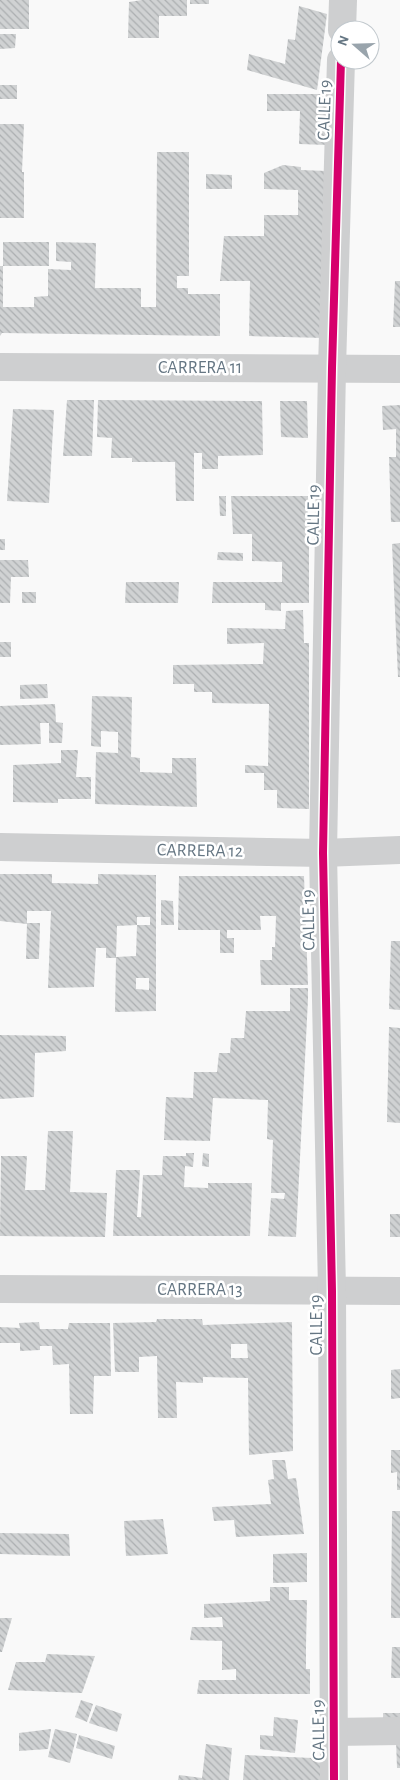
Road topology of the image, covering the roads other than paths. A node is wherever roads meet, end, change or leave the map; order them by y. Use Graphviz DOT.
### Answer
graph roads {
  1 [pos="343,0"];
  2 [pos="342,20"];
  3 [pos="341,70"];
  4 [pos="0,368"];
  5 [pos="332,368"];
  6 [pos="400,369"];
  7 [pos="0,847"];
  8 [pos="400,850"];
  9 [pos="323,853"];
  10 [pos="0,1289"];
  11 [pos="332,1291"];
  12 [pos="400,1291"];
  13 [pos="400,1731"];
  14 [pos="334,1732"];
  15 [pos="334,1780"];
  1 -- 2 [label="street"];
  3 -- 5 [label="street, CALLE 19"];
  4 -- 5 [label="street, CARRERA 11"];
  5 -- 6 [label="street, CARRERA 11"];
  5 -- 9 [label="street, CALLE 19"];
  7 -- 9 [label="street, CARRERA 12"];
  8 -- 9 [label="street, CARRERA 12"];
  9 -- 11 [label="street, CALLE 19"];
  10 -- 11 [label="street, CARRERA 13"];
  11 -- 12 [label="street, CARRERA 13"];
  11 -- 14 [label="street, CALLE 19"];
  13 -- 14 [label="street"];
  14 -- 15 [label="street, CALLE 19"];
}
